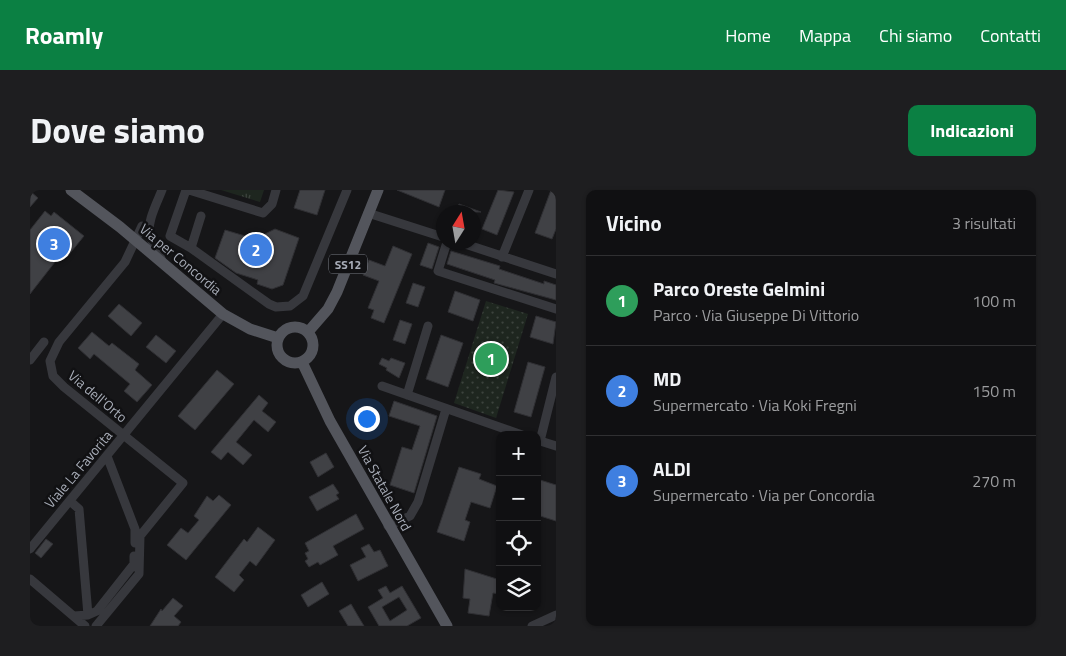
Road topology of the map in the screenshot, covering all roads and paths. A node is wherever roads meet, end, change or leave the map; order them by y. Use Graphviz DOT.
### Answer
graph roads {
  1 [pos="71,190"];
  2 [pos="162,190"];
  3 [pos="188,190"];
  4 [pos="276,190"];
  5 [pos="346,190"];
  6 [pos="378,190"];
  7 [pos="529,190"];
  8 [pos="368,213"];
  9 [pos="201,216"];
  10 [pos="120,227"];
  11 [pos="146,229"];
  12 [pos="436,234"];
  13 [pos="137,241"];
  14 [pos="191,248"];
  15 [pos="445,250"];
  16 [pos="481,250"];
  17 [pos="502,257"];
  18 [pos="162,262"];
  19 [pos="556,274"];
  20 [pos="556,309"];
  21 [pos="223,314"];
  22 [pos="428,326"];
  23 [pos="308,332"];
  24 [pos="278,338"];
  25 [pos="44,342"];
  26 [pos="30,360"];
  27 [pos="302,362"];
  28 [pos="556,377"];
  29 [pos="382,386"];
  30 [pos="407,395"];
  31 [pos="446,408"];
  32 [pos="511,431"];
  33 [pos="541,431"];
  34 [pos="124,436"];
  35 [pos="541,441"];
  36 [pos="556,446"];
  37 [pos="107,456"];
  38 [pos="70,501"];
  39 [pos="388,526"];
  40 [pos="30,549"];
  41 [pos="30,580"];
  42 [pos="88,615"];
  43 [pos="556,615"];
  44 [pos="74,616"];
  45 [pos="544,623"];
  46 [pos="85,626"];
  47 [pos="96,626"];
  48 [pos="447,626"];
  49 [pos="532,626"];
  1 -- 10 [label="main road, Via per Concordia"];
  2 -- 11 [label="street"];
  3 -- 4 [label="street"];
  3 -- 14 [label="street"];
  5 -- 14 [label="street"];
  6 -- 8 [label="main road, SS12"];
  7 -- 17 [label="street"];
  8 -- 12 [label="street"];
  8 -- 23 [label="main road, SS12"];
  9 -- 14 [label="street"];
  10 -- 11 [label="street"];
  10 -- 13 [label="main road, Via per Concordia"];
  11 -- 13 [label="street, Via dell'Orto"];
  11 -- 18 [label="street"];
  13 -- 18 [label="main road, Via per Concordia"];
  13 -- 34 [label="street, Via dell'Orto"];
  15 -- 20 [label="street"];
  16 -- 17 [label="street"];
  17 -- 19 [label="street"];
  18 -- 21 [label="main road, Via per Concordia"];
  21 -- 24 [label="main road, Via per Concordia"];
  21 -- 34 [label="street, Viale La Favorita"];
  22 -- 30 [label="street"];
  23 -- 24 [label="main road"];
  23 -- 27 [label="main road"];
  24 -- 27 [label="main road"];
  25 -- 26 [label="street"];
  27 -- 39 [label="main road, Via Statale Nord"];
  28 -- 33 [label="street"];
  29 -- 30 [label="street"];
  30 -- 31 [label="street"];
  31 -- 32 [label="street"];
  31 -- 39 [label="street"];
  34 -- 37 [label="street, Viale La Favorita"];
  34 -- 47 [label="street, Via dell'Orto"];
  35 -- 36 [label="street"];
  37 -- 38 [label="street, Viale La Favorita"];
  37 -- 42 [label="street"];
  38 -- 40 [label="street, Viale La Favorita"];
  38 -- 42 [label="street"];
  39 -- 48 [label="main road, Via Statale Nord"];
  41 -- 44 [label="street"];
  42 -- 44 [label="street"];
  43 -- 45 [label="street"];
  44 -- 46 [label="street"];
  45 -- 49 [label="street"];
}
